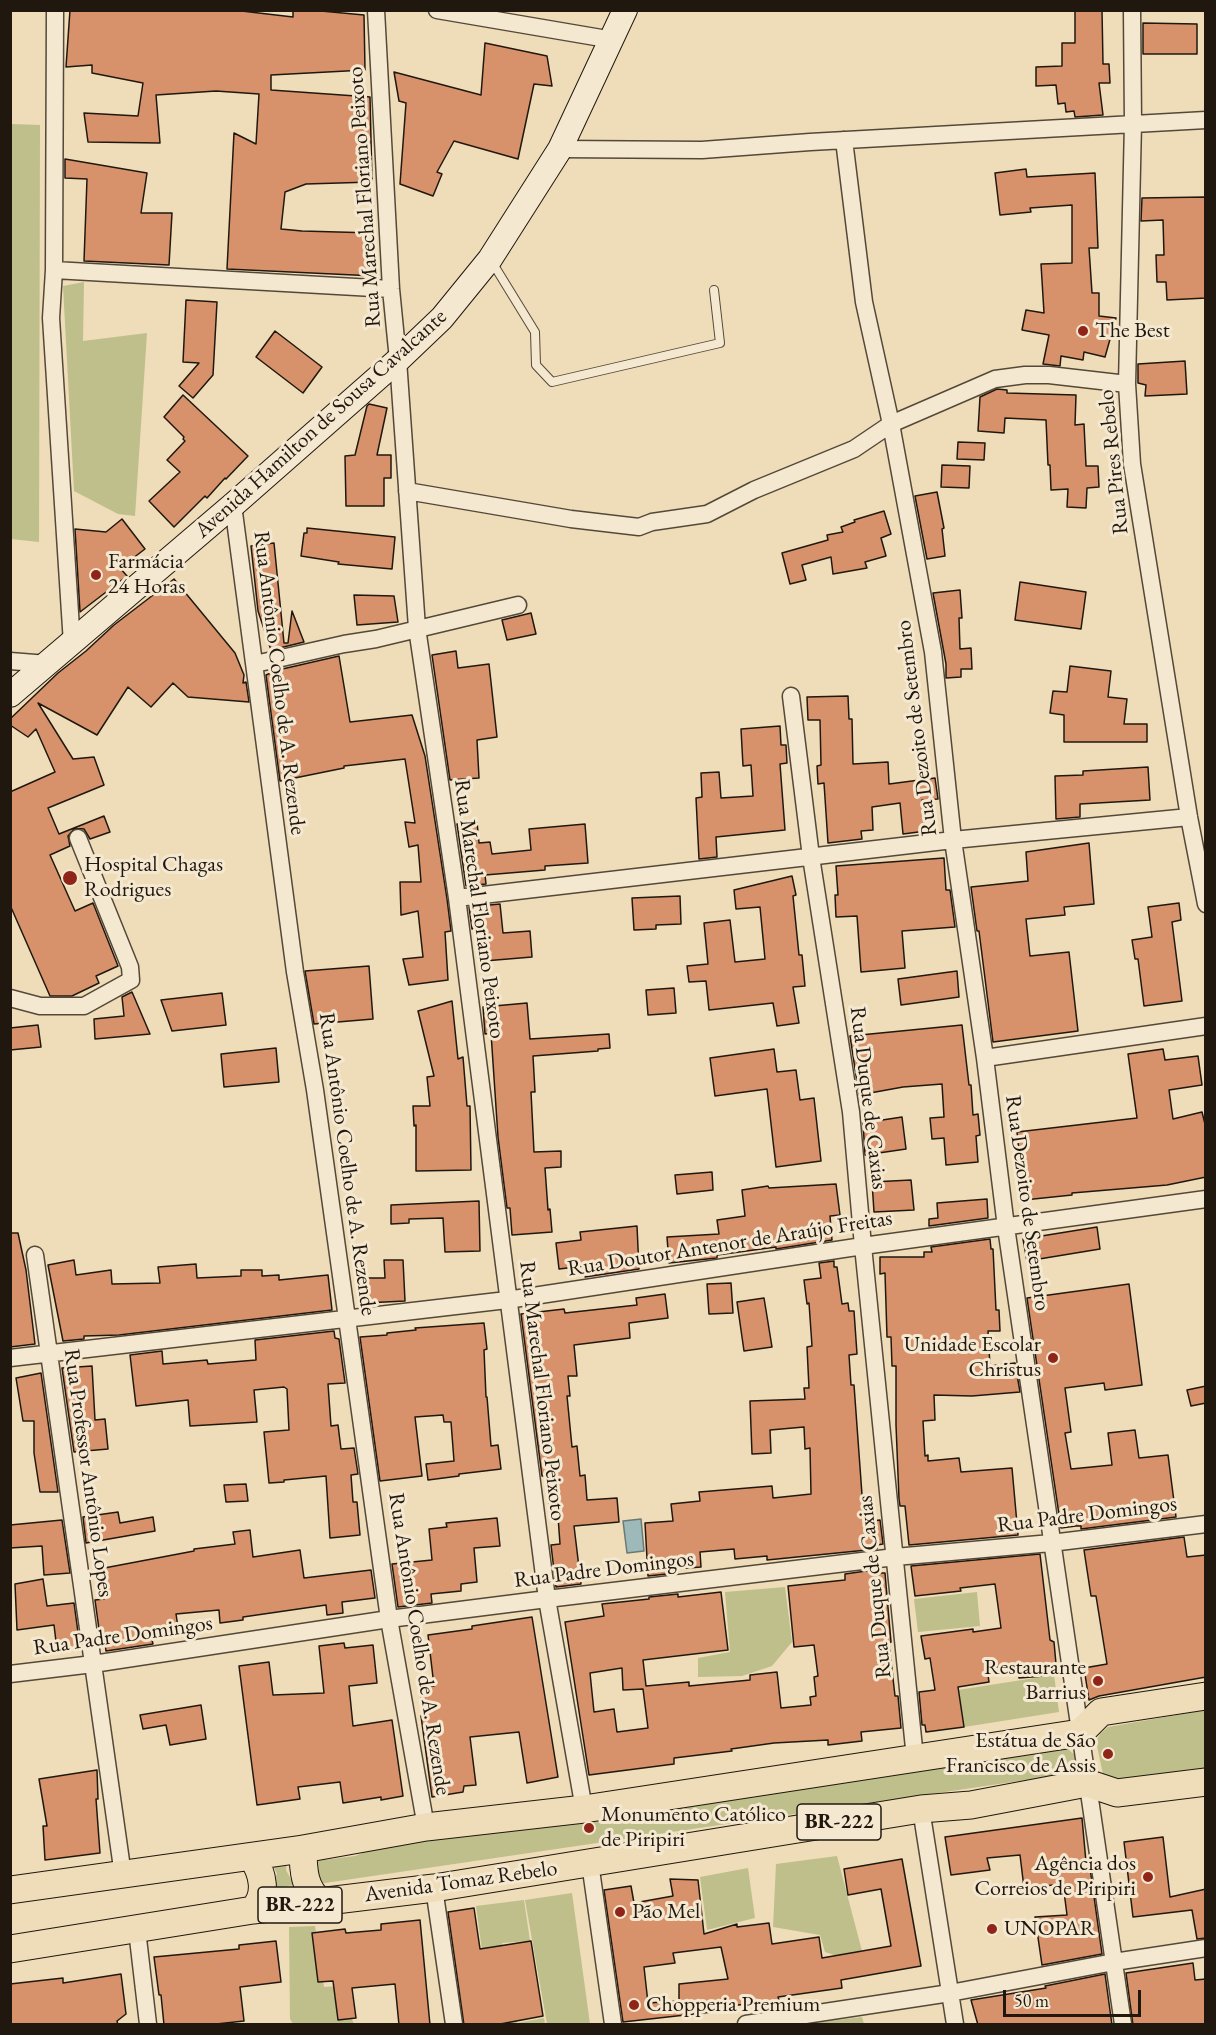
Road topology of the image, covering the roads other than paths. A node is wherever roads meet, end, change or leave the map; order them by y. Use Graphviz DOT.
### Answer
graph roads {
  1 [pos="55,10"];
  2 [pos="376,10"];
  3 [pos="437,10"];
  4 [pos="626,10"];
  5 [pos="1132,10"];
  6 [pos="613,40"];
  7 [pos="1206,120"];
  8 [pos="1132,123"];
  9 [pos="844,140"];
  10 [pos="560,149"];
  11 [pos="490,259"];
  12 [pos="54,270"];
  13 [pos="391,289"];
  14 [pos="714,290"];
  15 [pos="398,360"];
  16 [pos="1127,384"];
  17 [pos="891,424"];
  18 [pos="407,491"];
  19 [pos="233,505"];
  20 [pos="518,604"];
  21 [pos="417,628"];
  22 [pos="72,644"];
  23 [pos="10,661"];
  24 [pos="48,664"];
  25 [pos="255,664"];
  26 [pos="10,695"];
  27 [pos="791,696"];
  28 [pos="1190,817"];
  29 [pos="78,838"];
  30 [pos="953,840"];
  31 [pos="811,857"];
  32 [pos="457,898"];
  33 [pos="1206,904"];
  34 [pos="10,998"];
  35 [pos="1206,1026"];
  36 [pos="985,1058"];
  37 [pos="1206,1199"];
  38 [pos="1006,1227"];
  39 [pos="862,1246"];
  40 [pos="35,1255"];
  41 [pos="507,1300"];
  42 [pos="347,1317"];
  43 [pos="48,1352"];
  44 [pos="10,1358"];
  45 [pos="1206,1524"];
  46 [pos="1051,1543"];
  47 [pos="895,1557"];
  48 [pos="547,1599"];
  49 [pos="389,1619"];
  50 [pos="93,1664"];
  51 [pos="10,1674"];
  52 [pos="1206,1696"];
  53 [pos="1080,1733"];
  54 [pos="915,1758"];
  55 [pos="1206,1782"];
  56 [pos="1087,1784"];
  57 [pos="584,1809"];
  58 [pos="921,1809"];
  59 [pos="426,1827"];
  60 [pos="303,1850"];
  61 [pos="252,1857"];
  62 [pos="590,1863"];
  63 [pos="123,1875"];
  64 [pos="434,1888"];
  65 [pos="10,1890"];
  66 [pos="322,1902"];
  67 [pos="253,1910"];
  68 [pos="137,1930"];
  69 [pos="1206,1947"];
  70 [pos="10,1948"];
  71 [pos="1114,1962"];
  72 [pos="950,1993"];
  73 [pos="148,2025"];
  74 [pos="454,2025"];
  75 [pos="613,2025"];
  76 [pos="746,2025"];
  77 [pos="955,2025"];
  78 [pos="1123,2025"];
  1 -- 12 [label="street"];
  2 -- 13 [label="street, Rua Marechal Floriano Peixoto"];
  3 -- 6 [label="street"];
  4 -- 6 [label="main road, Avenida Hamilton de Sousa Cavalcante"];
  5 -- 8 [label="street, Rua Pires Rebelo"];
  6 -- 10 [label="main road, Avenida Hamilton de Sousa Cavalcante"];
  7 -- 8 [label="street"];
  8 -- 9 [label="street"];
  8 -- 16 [label="street, Rua Pires Rebelo"];
  9 -- 10 [label="street"];
  9 -- 17 [label="street, Rua Dezoito de Setembro"];
  10 -- 11 [label="main road, Avenida Hamilton de Sousa Cavalcante"];
  11 -- 14 [label="lane"];
  11 -- 15 [label="main road, Avenida Hamilton de Sousa Cavalcante"];
  12 -- 13 [label="street"];
  12 -- 22 [label="street"];
  13 -- 15 [label="street, Rua Marechal Floriano Peixoto"];
  15 -- 18 [label="street, Rua Marechal Floriano Peixoto"];
  15 -- 19 [label="main road, Avenida Hamilton de Sousa Cavalcante"];
  16 -- 17 [label="street"];
  16 -- 28 [label="street, Rua Pires Rebelo"];
  17 -- 18 [label="street"];
  17 -- 30 [label="street, Rua Dezoito de Setembro"];
  18 -- 21 [label="street, Rua Marechal Floriano Peixoto"];
  19 -- 22 [label="main road, Avenida Hamilton de Sousa Cavalcante"];
  19 -- 25 [label="street, Rua Antônio Coelho de A. Rezende"];
  20 -- 21 [label="street"];
  21 -- 25 [label="street"];
  21 -- 32 [label="street, Rua Marechal Floriano Peixoto"];
  22 -- 24 [label="main road, Avenida Hamilton de Sousa Cavalcante"];
  23 -- 24 [label="street"];
  24 -- 26 [label="main road, Avenida Hamilton de Sousa Cavalcante"];
  25 -- 42 [label="street, Rua Antônio Coelho de A. Rezende"];
  27 -- 31 [label="street, Rua Duque de Caxias"];
  28 -- 30 [label="street"];
  28 -- 33 [label="street, Rua Pires Rebelo"];
  29 -- 34 [label="street"];
  30 -- 31 [label="street"];
  30 -- 36 [label="street, Rua Dezoito de Setembro"];
  31 -- 32 [label="street"];
  31 -- 39 [label="street, Rua Duque de Caxias"];
  32 -- 41 [label="street, Rua Marechal Floriano Peixoto"];
  35 -- 36 [label="street"];
  36 -- 38 [label="street, Rua Dezoito de Setembro"];
  37 -- 38 [label="street, Rua Doutor Antenor de Araújo Freitas"];
  38 -- 39 [label="street, Rua Doutor Antenor de Araújo Freitas"];
  38 -- 46 [label="street, Rua Dezoito de Setembro"];
  39 -- 41 [label="street, Rua Doutor Antenor de Araújo Freitas"];
  39 -- 47 [label="street, Rua Duque de Caxias"];
  40 -- 43 [label="street, Rua Professor Antônio Lopes"];
  41 -- 42 [label="street, Rua Doutor Antenor de Araújo Freitas"];
  41 -- 48 [label="street, Rua Marechal Floriano Peixoto"];
  42 -- 43 [label="street, Rua Doutor Antenor de Araújo Freitas"];
  42 -- 49 [label="street, Rua Antônio Coelho de A. Rezende"];
  43 -- 44 [label="street, Rua Doutor Antenor de Araújo Freitas"];
  43 -- 50 [label="street, Rua Professor Antônio Lopes"];
  45 -- 46 [label="street, Rua Padre Domingos"];
  46 -- 47 [label="street, Rua Padre Domingos"];
  46 -- 53 [label="street, Rua Dezoito de Setembro"];
  47 -- 48 [label="street, Rua Padre Domingos"];
  47 -- 54 [label="street, Rua Duque de Caxias"];
  48 -- 49 [label="street, Rua Padre Domingos"];
  48 -- 57 [label="street, Rua Marechal Floriano Peixoto"];
  49 -- 50 [label="street, Rua Padre Domingos"];
  49 -- 59 [label="street, Rua Antônio Coelho de A. Rezende"];
  50 -- 51 [label="street, Rua Padre Domingos"];
  50 -- 63 [label="street, Rua Professor Antônio Lopes"];
  52 -- 53 [label="main road"];
  53 -- 54 [label="main road, BR-222"];
  53 -- 56 [label="street, Rua Dezoito de Setembro"];
  54 -- 57 [label="main road, BR-222"];
  55 -- 56 [label="main road, BR-222"];
  56 -- 58 [label="main road, BR-222"];
  56 -- 71 [label="street, Rua Dezoito de Setembro"];
  57 -- 59 [label="main road, BR-222"];
  58 -- 62 [label="main road, BR-222"];
  58 -- 72 [label="street"];
  59 -- 60 [label="main road, BR-222"];
  60 -- 61 [label="main road, BR-222"];
  60 -- 66 [label="main road"];
  61 -- 63 [label="main road, BR-222"];
  61 -- 67 [label="main road"];
  62 -- 64 [label="main road, Avenida Tomaz Rebelo / BR-222"];
  62 -- 75 [label="street"];
  63 -- 65 [label="main road, BR-222"];
  64 -- 66 [label="main road, Avenida Tomaz Rebelo / BR-222"];
  64 -- 74 [label="street"];
  66 -- 67 [label="main road, Avenida Tomaz Rebelo / BR-222"];
  67 -- 68 [label="main road, Avenida Tomaz Rebelo / BR-222"];
  68 -- 70 [label="main road, Avenida Tomaz Rebelo / BR-222"];
  68 -- 73 [label="street"];
  69 -- 71 [label="street"];
  71 -- 72 [label="street"];
  71 -- 78 [label="street, Rua Dezoito de Setembro"];
  72 -- 76 [label="street"];
  72 -- 77 [label="street"];
}
